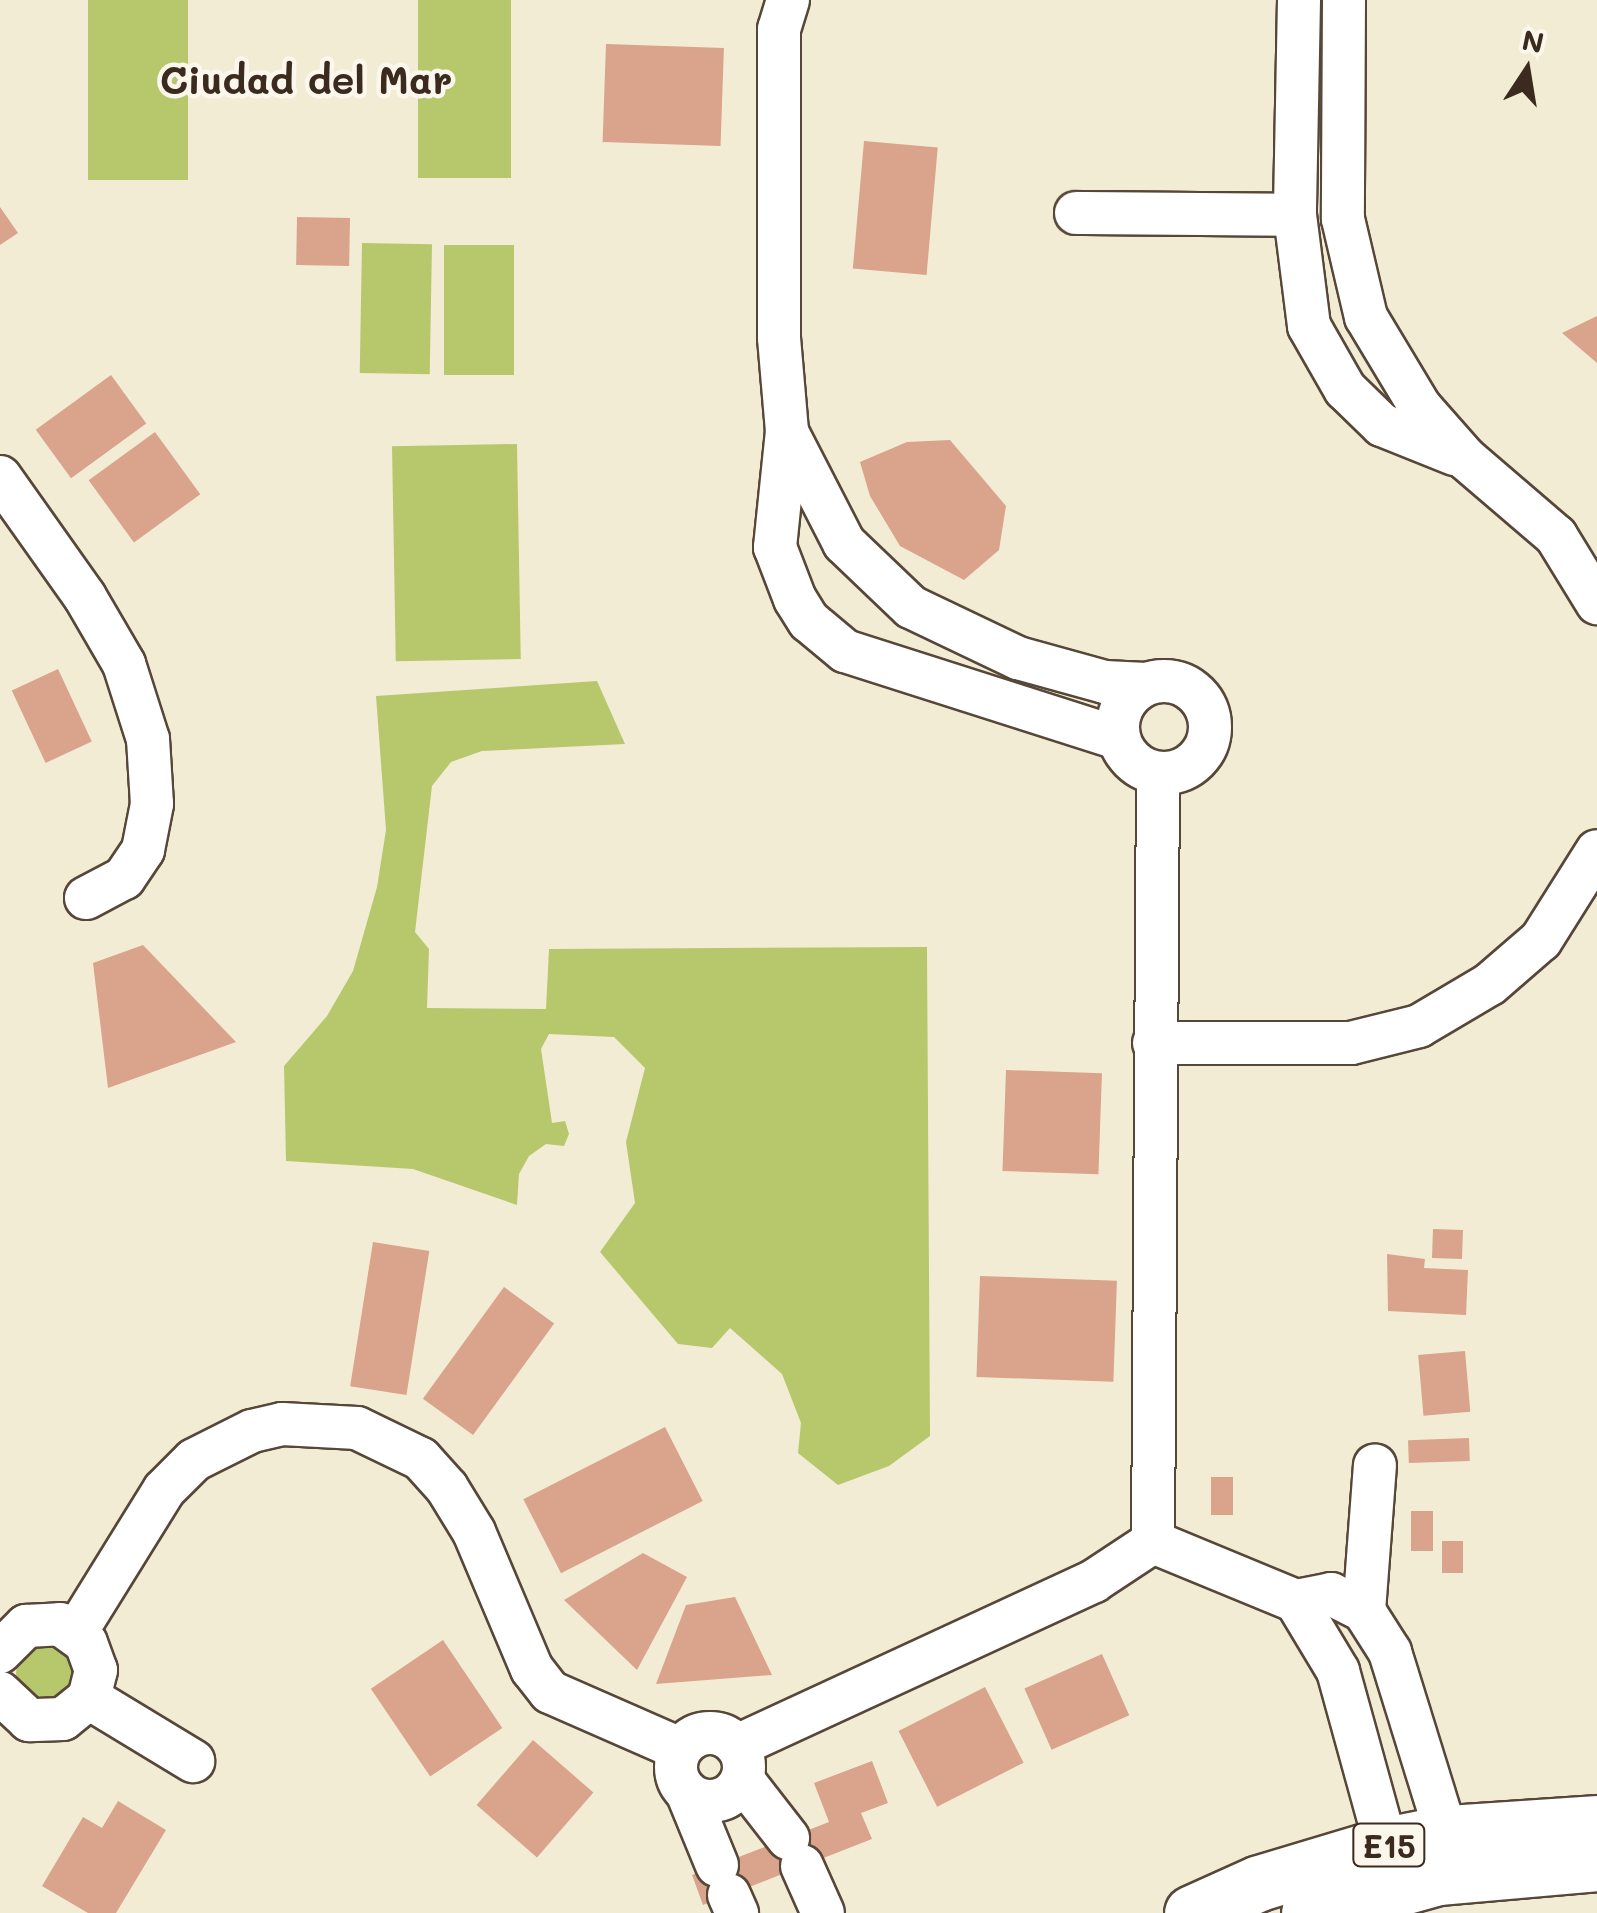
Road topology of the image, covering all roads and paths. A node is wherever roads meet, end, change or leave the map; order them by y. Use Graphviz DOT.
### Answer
graph roads {
  1 [pos="788,0"];
  2 [pos="1299,0"];
  3 [pos="1344,0"];
  4 [pos="1076,214"];
  5 [pos="1295,215"];
  6 [pos="787,431"];
  7 [pos="1465,458"];
  8 [pos="0,477"];
  9 [pos="1597,603"];
  10 [pos="1146,684"];
  11 [pos="1118,738"];
  12 [pos="1158,773"];
  13 [pos="1597,851"];
  14 [pos="86,898"];
  15 [pos="1154,1043"];
  16 [pos="1374,1466"];
  17 [pos="1153,1542"];
  18 [pos="1296,1601"];
  19 [pos="1364,1612"];
  20 [pos="76,1632"];
  21 [pos="0,1652"];
  22 [pos="0,1692"];
  23 [pos="89,1698"];
  24 [pos="680,1750"];
  25 [pos="193,1762"];
  26 [pos="740,1762"];
  27 [pos="686,1792"];
  28 [pos="1597,1823"];
  29 [pos="1446,1833"];
  30 [pos="1386,1846"];
  31 [pos="1597,1863"];
  32 [pos="727,1891"];
  33 [pos="824,1913"];
  34 [pos="1192,1913"];
  35 [pos="1309,1913"];
  1 -- 6 [label="street"];
  2 -- 5 [label="street"];
  3 -- 7 [label="street"];
  4 -- 5 [label="street"];
  5 -- 7 [label="street"];
  6 -- 10 [label="street"];
  6 -- 11 [label="street"];
  7 -- 9 [label="street"];
  8 -- 14 [label="street"];
  10 -- 11 [label="street"];
  10 -- 12 [label="street"];
  11 -- 12 [label="street"];
  12 -- 15 [label="street"];
  13 -- 15 [label="street"];
  15 -- 17 [label="street"];
  16 -- 19 [label="street"];
  17 -- 18 [label="street"];
  17 -- 26 [label="street"];
  18 -- 19 [label="street"];
  18 -- 30 [label="street"];
  19 -- 29 [label="street"];
  20 -- 21 [label="street"];
  20 -- 23 [label="street"];
  20 -- 24 [label="street"];
  22 -- 23 [label="street"];
  23 -- 25 [label="street"];
  24 -- 26 [label="street"];
  24 -- 27 [label="street"];
  26 -- 27 [label="street"];
  26 -- 33 [label="street"];
  27 -- 32 [label="street"];
  28 -- 29 [label="highway, E15"];
  29 -- 30 [label="highway, E15"];
  30 -- 34 [label="highway, E15"];
  31 -- 35 [label="highway, E15"];
}
